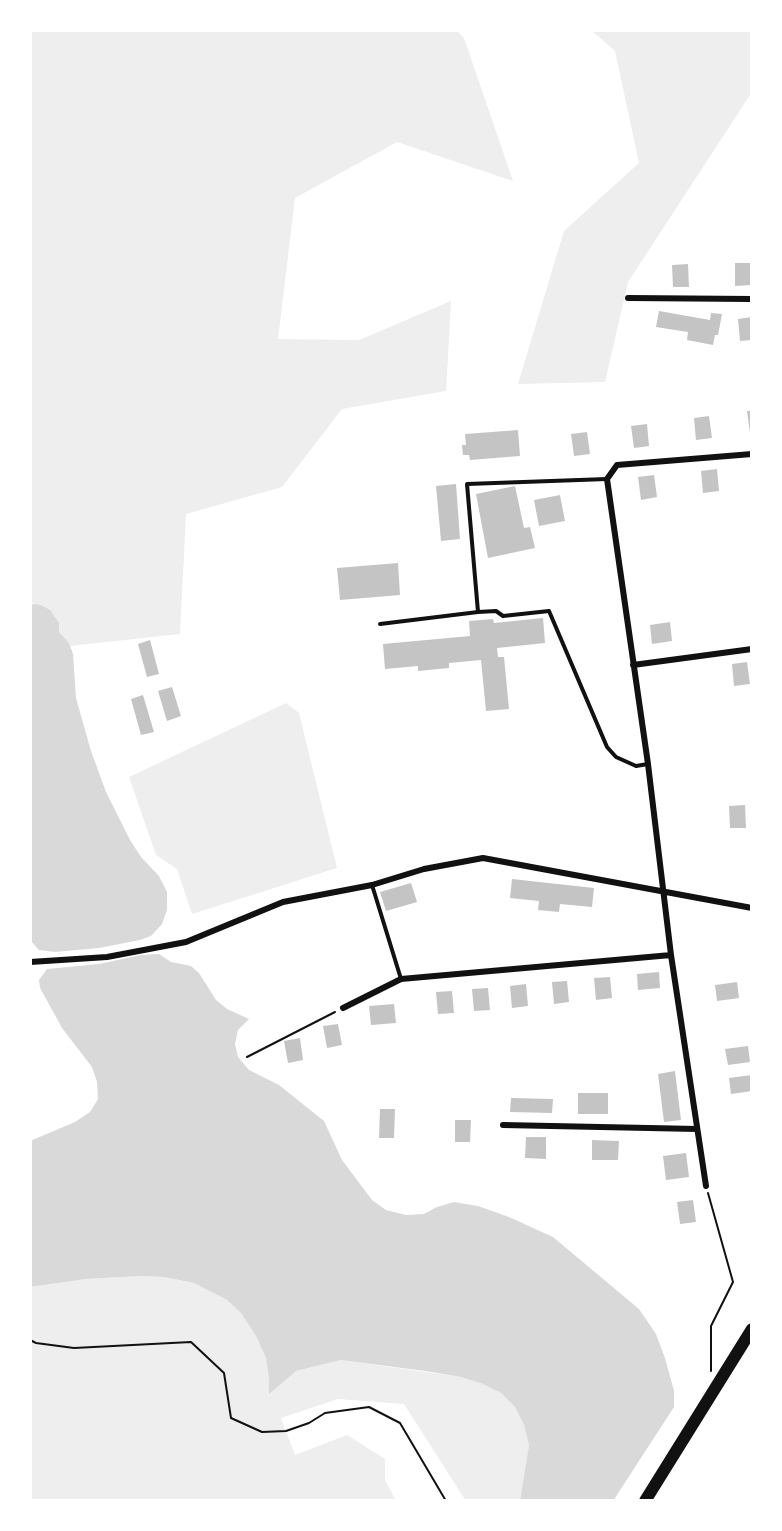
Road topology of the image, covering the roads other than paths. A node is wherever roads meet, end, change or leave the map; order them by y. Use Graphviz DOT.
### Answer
graph roads {
  1 [pos="628,298"];
  2 [pos="752,299"];
  3 [pos="752,454"];
  4 [pos="607,479"];
  5 [pos="478,612"];
  6 [pos="380,624"];
  7 [pos="752,649"];
  8 [pos="633,665"];
  9 [pos="648,765"];
  10 [pos="372,885"];
  11 [pos="663,893"];
  12 [pos="752,908"];
  13 [pos="671,955"];
  14 [pos="30,962"];
  15 [pos="401,979"];
  16 [pos="343,1008"];
  17 [pos="503,1125"];
  18 [pos="697,1129"];
  19 [pos="706,1186"];
  20 [pos="752,1329"];
  21 [pos="645,1501"];
  1 -- 2 [label="street"];
  3 -- 4 [label="street"];
  4 -- 5 [label="lane"];
  4 -- 8 [label="street"];
  5 -- 6 [label="lane"];
  5 -- 9 [label="lane"];
  7 -- 8 [label="street"];
  8 -- 9 [label="street"];
  9 -- 11 [label="street"];
  10 -- 11 [label="street"];
  10 -- 14 [label="street"];
  10 -- 15 [label="lane"];
  11 -- 12 [label="street"];
  11 -- 13 [label="street"];
  13 -- 15 [label="street"];
  13 -- 18 [label="street"];
  15 -- 16 [label="street"];
  17 -- 18 [label="street"];
  18 -- 19 [label="street"];
  20 -- 21 [label="main road"];
}
